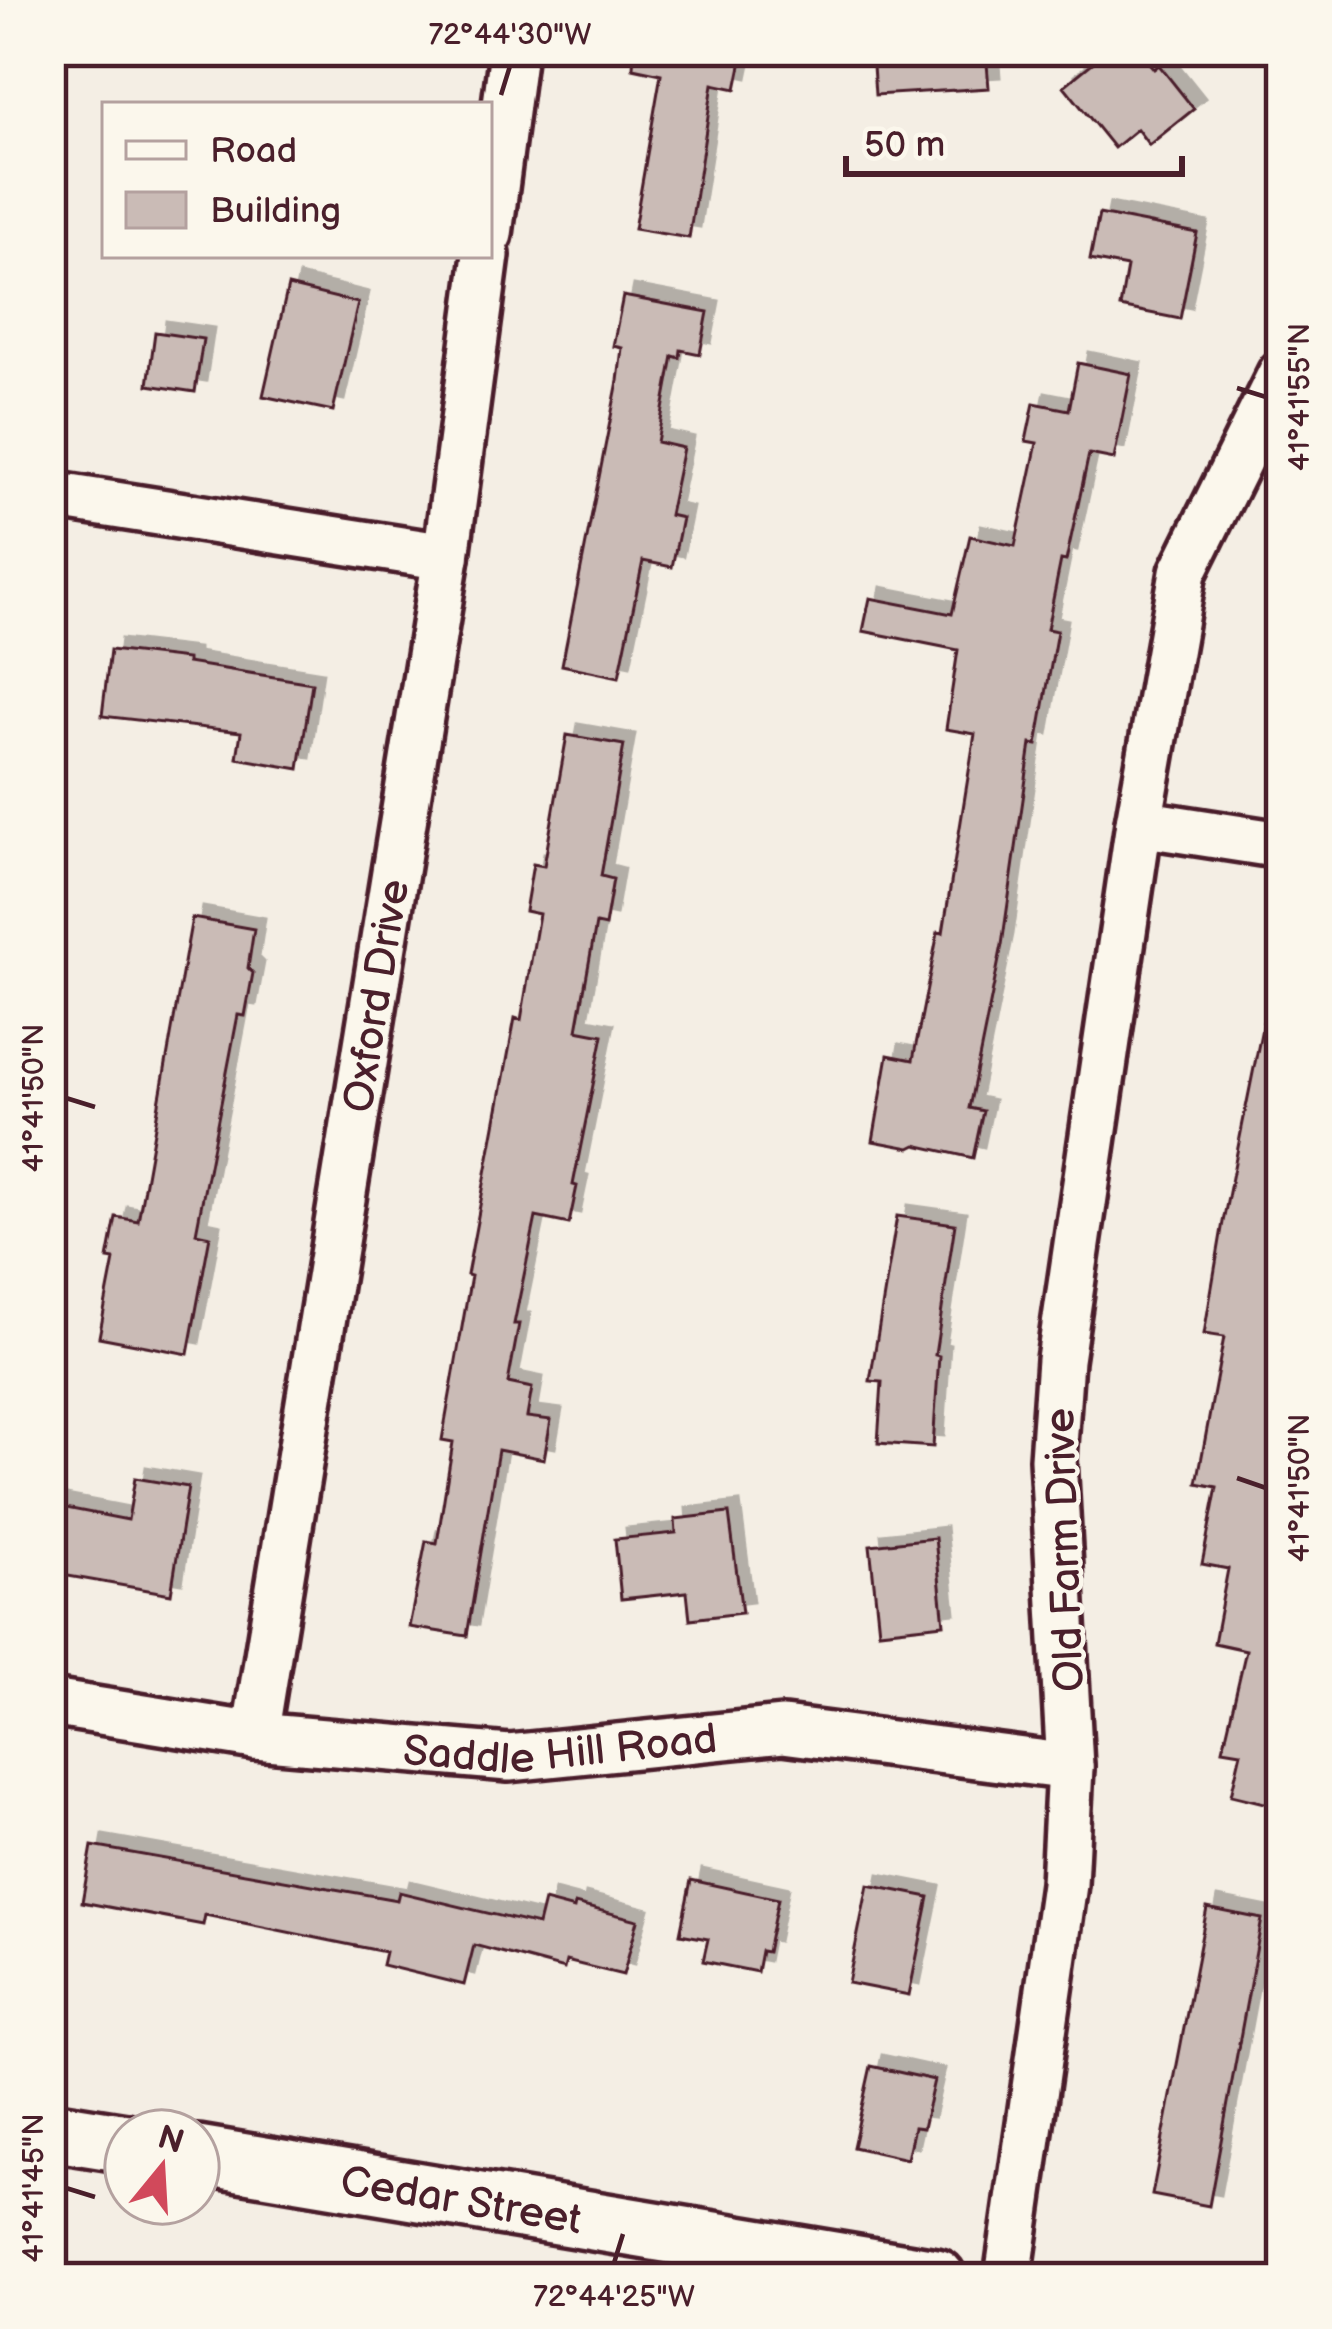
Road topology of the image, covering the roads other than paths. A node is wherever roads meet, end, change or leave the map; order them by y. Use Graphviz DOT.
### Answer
graph roads {
  1 [pos="513,51"];
  2 [pos="492,211"];
  3 [pos="486,258"];
  4 [pos="1281,374"];
  5 [pos="51,495"];
  6 [pos="446,556"];
  7 [pos="1139,823"];
  8 [pos="1281,845"];
  9 [pos="51,1703"];
  10 [pos="255,1736"];
  11 [pos="1070,1767"];
  12 [pos="51,2131"];
  13 [pos="102,2139"];
  14 [pos="222,2159"];
  15 [pos="936,2278"];
  16 [pos="1008,2278"];
  1 -- 2 [label="street"];
  3 -- 6 [label="street, Oxford Drive"];
  4 -- 7 [label="street, Old Farm Drive"];
  5 -- 6 [label="street"];
  6 -- 10 [label="street, Oxford Drive"];
  7 -- 8 [label="street"];
  7 -- 11 [label="street, Old Farm Drive"];
  9 -- 10 [label="street, Saddle Hill Road"];
  10 -- 11 [label="street, Saddle Hill Road"];
  11 -- 16 [label="street, Old Farm Drive"];
  12 -- 13 [label="main road"];
  14 -- 15 [label="main road, Cedar Street"];
}
